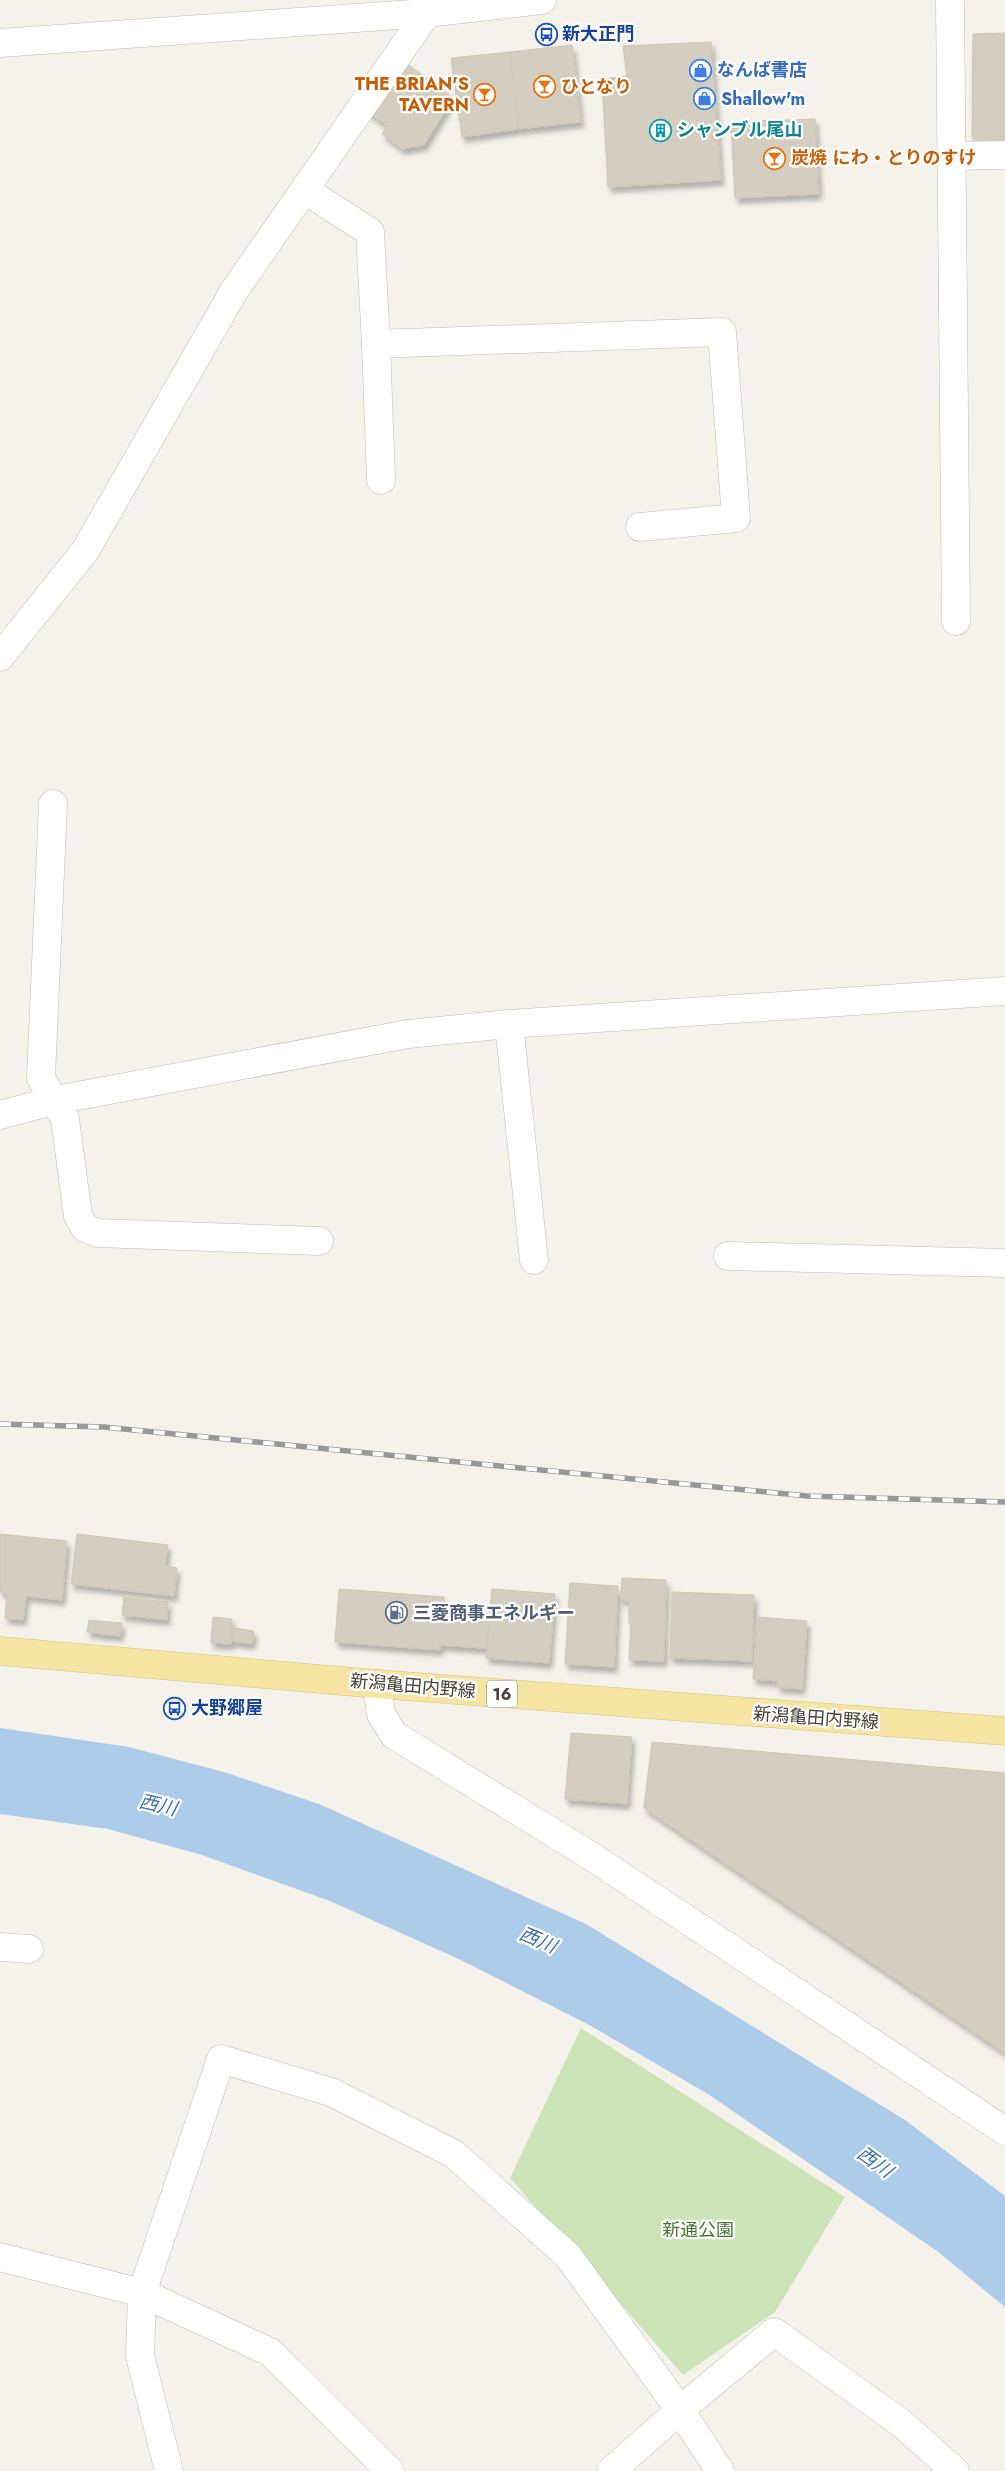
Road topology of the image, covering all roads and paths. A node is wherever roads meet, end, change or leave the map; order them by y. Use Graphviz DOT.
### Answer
graph roads {
  1 [pos="542,0"];
  2 [pos="950,0"];
  3 [pos="427,13"];
  4 [pos="0,44"];
  5 [pos="1005,155"];
  6 [pos="951,156"];
  7 [pos="304,190"];
  8 [pos="376,344"];
  9 [pos="381,480"];
  10 [pos="640,527"];
  11 [pos="956,621"];
  12 [pos="0,657"];
  13 [pos="53,804"];
  14 [pos="1005,991"];
  15 [pos="509,1024"];
  16 [pos="56,1100"];
  17 [pos="0,1114"];
  18 [pos="319,1241"];
  19 [pos="728,1256"];
  20 [pos="534,1260"];
  21 [pos="1005,1263"];
  22 [pos="0,1651"];
  23 [pos="377,1684"];
  24 [pos="1005,1731"];
  25 [pos="0,1947"];
  26 [pos="29,1949"];
  27 [pos="1005,2131"];
  28 [pos="0,2257"];
  29 [pos="142,2293"];
  30 [pos="680,2410"];
  31 [pos="170,2471"];
  32 [pos="390,2471"];
  33 [pos="611,2471"];
  34 [pos="720,2471"];
  35 [pos="955,2471"];
  1 -- 3 [label="street"];
  2 -- 6 [label="street"];
  3 -- 4 [label="street"];
  3 -- 7 [label="street"];
  5 -- 6 [label="street"];
  6 -- 11 [label="street"];
  7 -- 8 [label="street"];
  7 -- 12 [label="street"];
  8 -- 9 [label="street"];
  8 -- 10 [label="street"];
  13 -- 16 [label="street"];
  14 -- 15 [label="street"];
  15 -- 16 [label="street"];
  15 -- 20 [label="street"];
  16 -- 17 [label="street"];
  16 -- 18 [label="street"];
  19 -- 21 [label="street"];
  22 -- 23 [label="main road, 新潟亀田内野線 / 16"];
  23 -- 24 [label="main road, 新潟亀田内野線 / 16"];
  23 -- 27 [label="street"];
  25 -- 26 [label="street"];
  28 -- 29 [label="street"];
  29 -- 30 [label="street"];
  29 -- 31 [label="street"];
  29 -- 32 [label="street"];
  30 -- 33 [label="street"];
  30 -- 34 [label="street"];
  30 -- 35 [label="street"];
}
